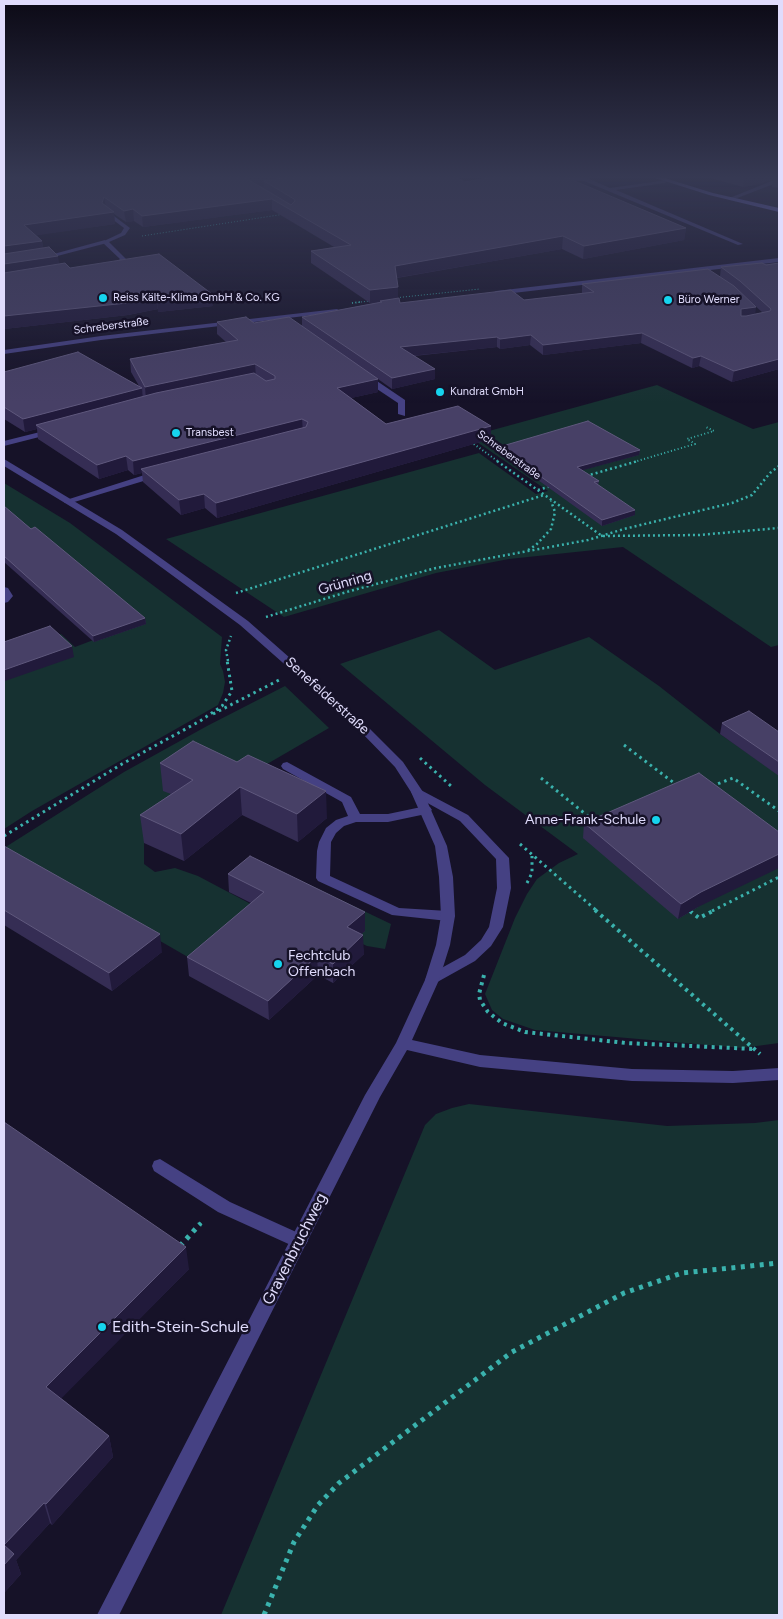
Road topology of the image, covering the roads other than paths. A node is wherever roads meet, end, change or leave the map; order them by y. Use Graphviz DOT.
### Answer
graph roads {
  1 [pos="69,252"];
  2 [pos="115,252"];
  3 [pos="38,258"];
  4 [pos="779,260"];
  5 [pos="100,266"];
  6 [pos="701,269"];
  7 [pos="713,277"];
  8 [pos="484,291"];
  9 [pos="348,307"];
  10 [pos="282,318"];
  11 [pos="289,323"];
  12 [pos="4,352"];
  13 [pos="360,373"];
  14 [pos="402,414"];
  15 [pos="65,427"];
  16 [pos="4,444"];
  17 [pos="4,462"];
  18 [pos="165,472"];
  19 [pos="68,500"];
  20 [pos="287,766"];
  21 [pos="417,792"];
  22 [pos="426,810"];
  23 [pos="355,818"];
  24 [pos="448,916"];
  25 [pos="432,980"];
  26 [pos="403,1044"];
  27 [pos="779,1074"];
  28 [pos="160,1166"];
  29 [pos="299,1241"];
  30 [pos="108,1615"];
  1 -- 3 [label="street"];
  2 -- 5 [label="street"];
  4 -- 6 [label="street"];
  6 -- 7 [label="street"];
  6 -- 8 [label="street"];
  9 -- 10 [label="street, Schreberstraße"];
  10 -- 11 [label="street"];
  10 -- 12 [label="street, Schreberstraße"];
  13 -- 14 [label="street"];
  15 -- 16 [label="street"];
  17 -- 19 [label="street, Senefelderstraße"];
  18 -- 19 [label="street"];
  19 -- 21 [label="street, Senefelderstraße"];
  20 -- 23 [label="street"];
  21 -- 22 [label="street, Senefelderstraße"];
  21 -- 25 [label="street"];
  22 -- 23 [label="street"];
  22 -- 24 [label="street, Senefelderstraße"];
  23 -- 24 [label="street"];
  24 -- 25 [label="street, Senefelderstraße"];
  25 -- 26 [label="street, Senefelderstraße"];
  26 -- 27 [label="street"];
  26 -- 29 [label="street, Gravenbruchweg"];
  28 -- 29 [label="street"];
  29 -- 30 [label="street, Gravenbruchweg"];
}
